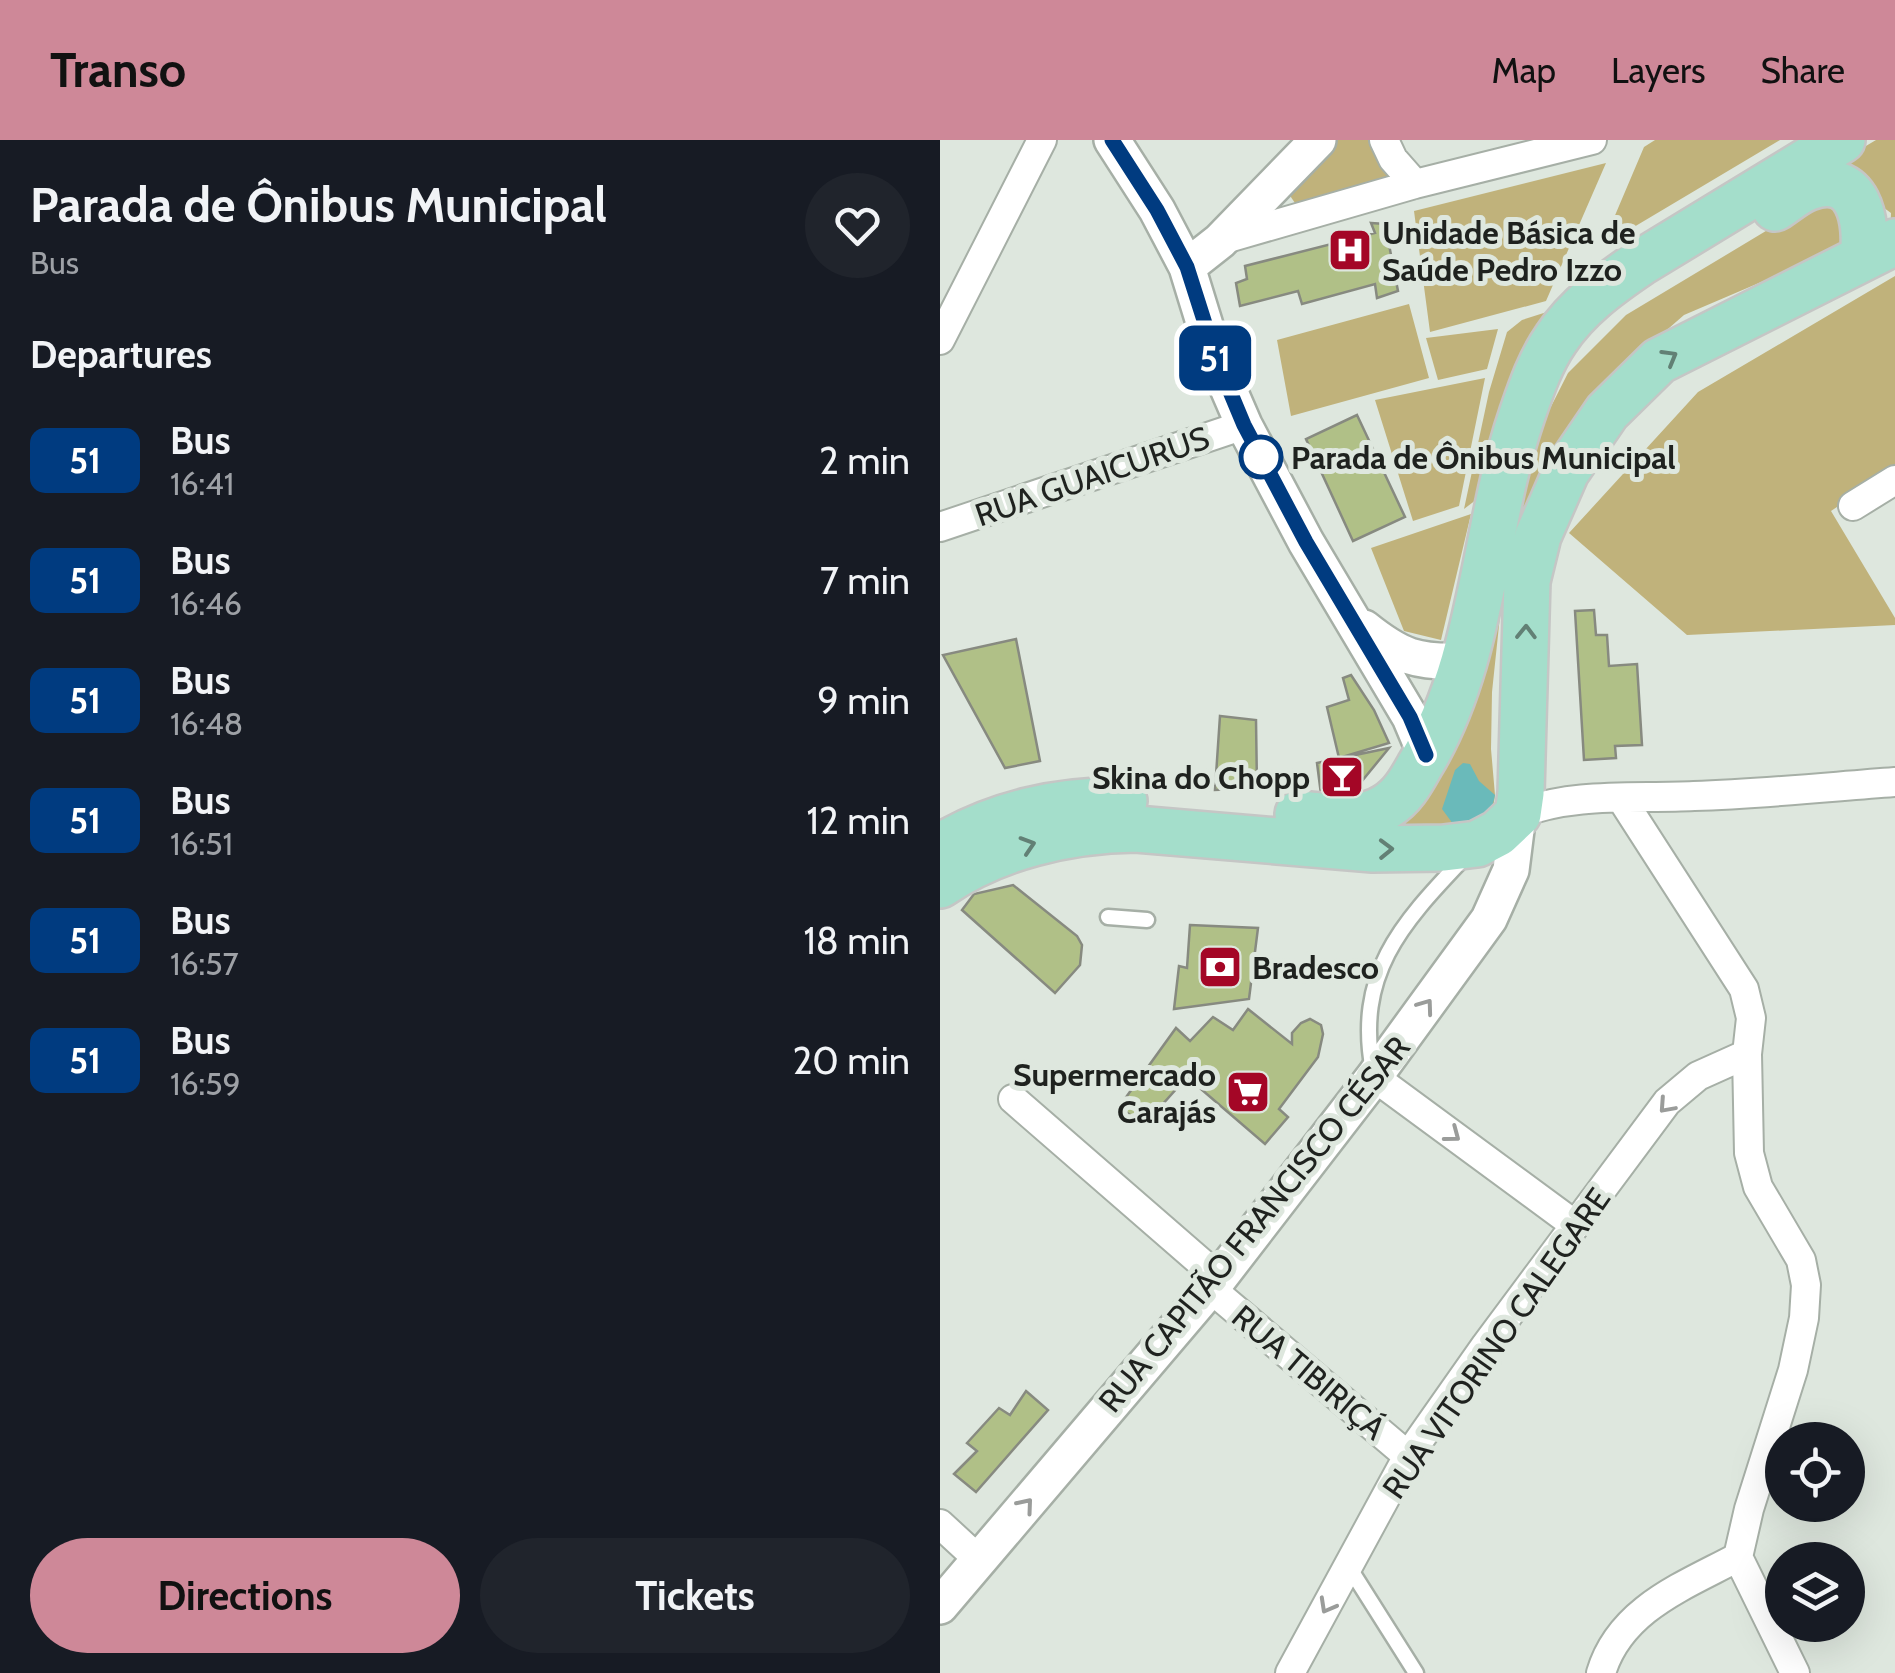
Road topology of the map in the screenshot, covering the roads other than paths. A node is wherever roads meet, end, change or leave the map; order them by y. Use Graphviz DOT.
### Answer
graph roads {
  1 [pos="1042,140"];
  2 [pos="1112,140"];
  3 [pos="1318,140"];
  4 [pos="1384,140"];
  5 [pos="1592,140"];
  6 [pos="1842,140"];
  7 [pos="1416,184"];
  8 [pos="1220,240"];
  9 [pos="1879,250"];
  10 [pos="1187,267"];
  11 [pos="940,340"];
  12 [pos="1521,419"];
  13 [pos="1244,425"];
  14 [pos="1895,480"];
  15 [pos="1852,506"];
  16 [pos="940,528"];
  17 [pos="1355,622"];
  18 [pos="1464,661"];
  19 [pos="1426,755"];
  20 [pos="1895,782"];
  21 [pos="1621,798"];
  22 [pos="1518,814"];
  23 [pos="1477,844"];
  24 [pos="940,847"];
  25 [pos="940,884"];
  26 [pos="1108,917"];
  27 [pos="1147,920"];
  28 [pos="1746,1054"];
  29 [pos="1374,1077"];
  30 [pos="1013,1099"];
  31 [pos="1575,1226"];
  32 [pos="1214,1283"];
  33 [pos="1408,1456"];
  34 [pos="940,1524"];
  35 [pos="1738,1557"];
  36 [pos="978,1560"];
  37 [pos="1349,1567"];
  38 [pos="940,1606"];
  39 [pos="1290,1673"];
  40 [pos="1416,1673"];
  41 [pos="1601,1673"];
  42 [pos="1796,1673"];
  1 -- 11 [label="street"];
  2 -- 10 [label="street"];
  3 -- 8 [label="street"];
  4 -- 7 [label="street"];
  5 -- 7 [label="street"];
  6 -- 12 [label="main road"];
  7 -- 8 [label="street"];
  8 -- 10 [label="street"];
  9 -- 12 [label="main road"];
  22 -- 9 [label="main road, one-way"];
  10 -- 13 [label="street"];
  12 -- 18 [label="main road"];
  13 -- 16 [label="street, RUA GUAICURUS"];
  13 -- 17 [label="street"];
  14 -- 15 [label="street"];
  17 -- 18 [label="street"];
  17 -- 19 [label="street"];
  18 -- 19 [label="main road"];
  19 -- 24 [label="main road"];
  20 -- 21 [label="street"];
  21 -- 22 [label="street"];
  21 -- 28 [label="street"];
  22 -- 23 [label="main road"];
  29 -- 22 [label="street, RUA CAPITÃO FRANCISCO CÉSAR, one-way"];
  25 -- 23 [label="main road, one-way"];
  23 -- 29 [label="lane"];
  26 -- 27 [label="lane"];
  28 -- 31 [label="street, RUA VITORINO CALEGARE, one-way"];
  28 -- 35 [label="street"];
  29 -- 31 [label="street, one-way"];
  29 -- 32 [label="street, RUA CAPITÃO FRANCISCO CÉSAR"];
  30 -- 32 [label="street, RUA TIBIRIÇÁ"];
  31 -- 33 [label="street, RUA VITORINO CALEGARE"];
  32 -- 33 [label="street, RUA TIBIRIÇÁ"];
  36 -- 32 [label="street, RUA CAPITÃO FRANCISCO CÉSAR, one-way"];
  33 -- 37 [label="street, RUA VITORINO CALEGARE"];
  34 -- 36 [label="street"];
  35 -- 41 [label="street"];
  35 -- 42 [label="street"];
  36 -- 38 [label="street, RUA CAPITÃO FRANCISCO CÉSAR"];
  37 -- 39 [label="street, RUA VITORINO CALEGARE, one-way"];
  37 -- 40 [label="lane"];
}
